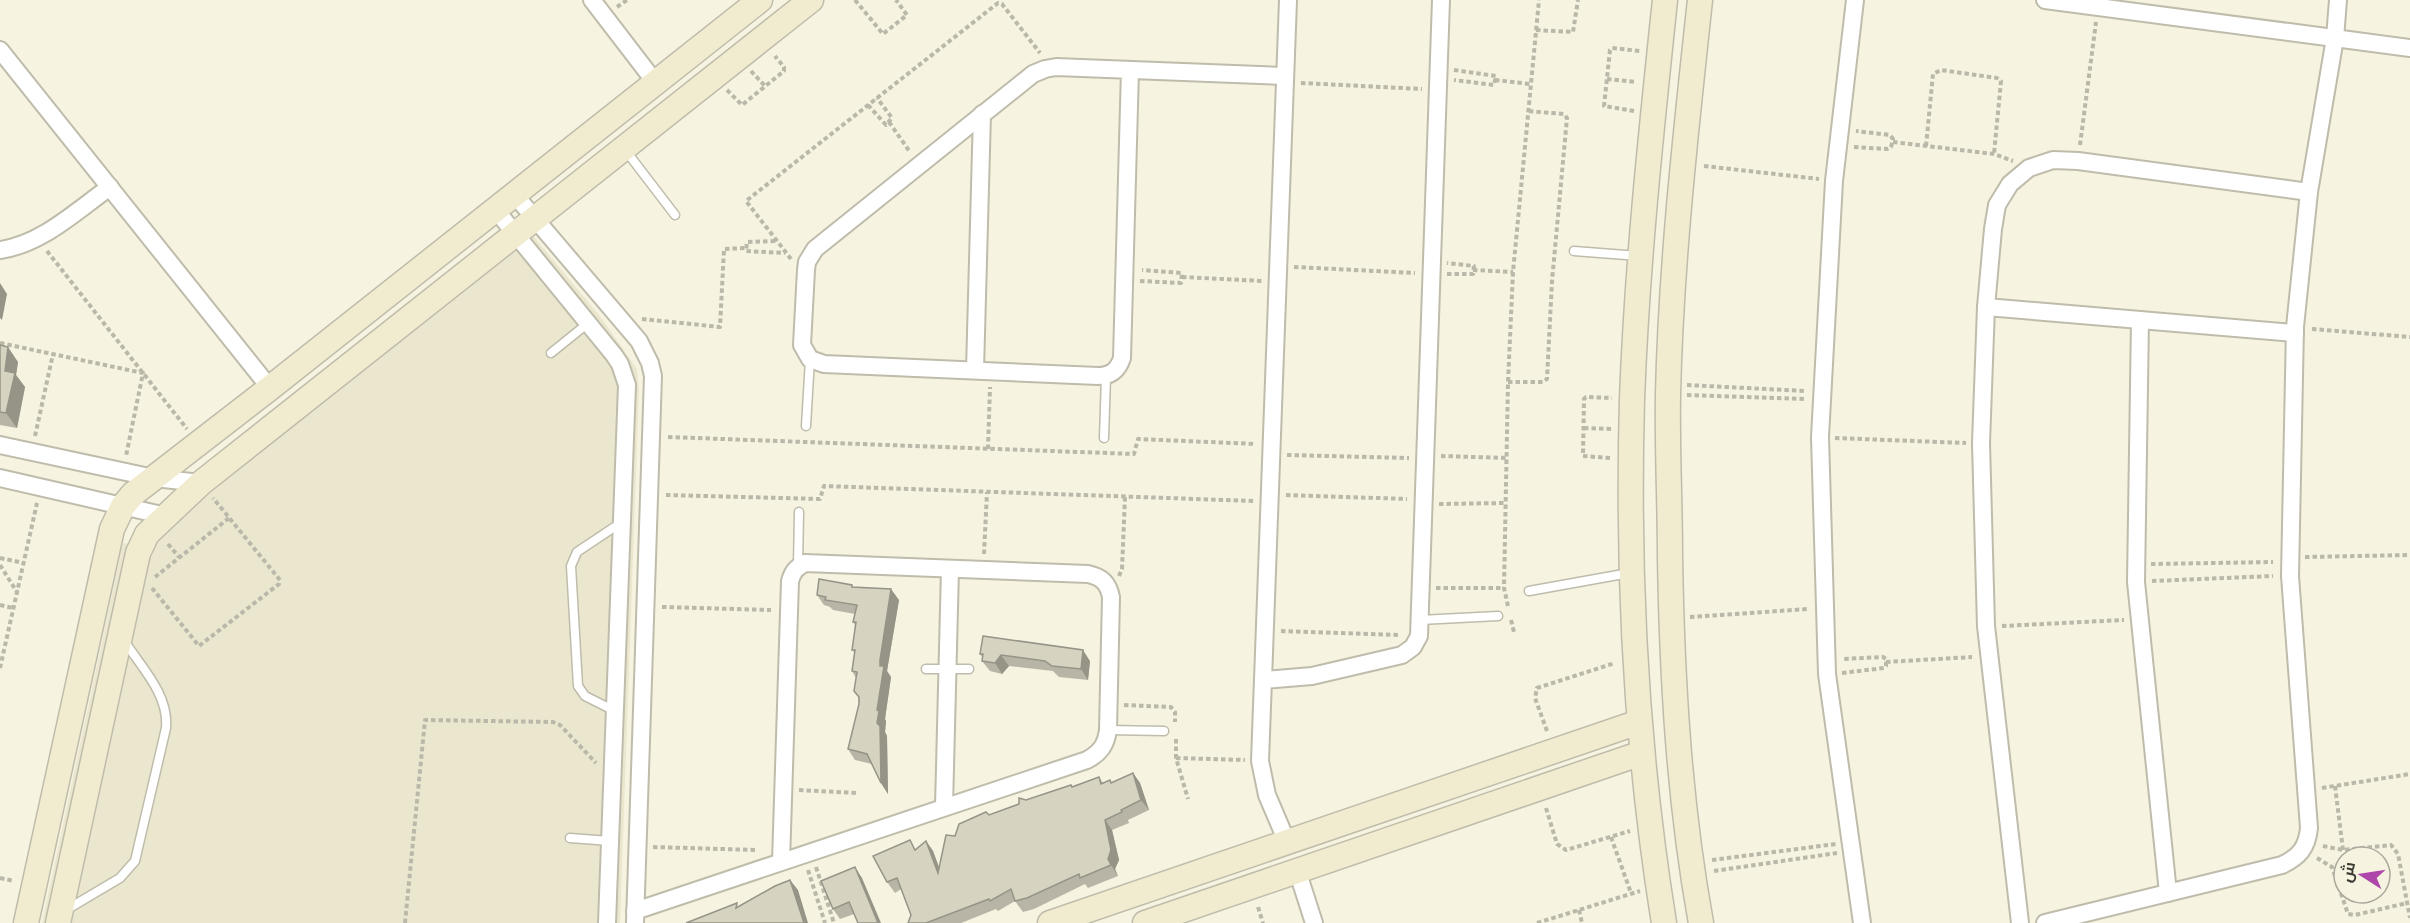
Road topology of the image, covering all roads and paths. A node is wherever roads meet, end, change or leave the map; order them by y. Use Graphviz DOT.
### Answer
graph roads {
  1 [pos="592,0"];
  2 [pos="760,0"];
  3 [pos="811,0"];
  4 [pos="855,0"];
  5 [pos="896,0"];
  6 [pos="1288,0"];
  7 [pos="1441,0"];
  8 [pos="1539,0"];
  9 [pos="1578,0"];
  10 [pos="1665,0"];
  11 [pos="1700,0"];
  12 [pos="1855,0"];
  13 [pos="2045,0"];
  14 [pos="2338,0"];
  15 [pos="2098,7"];
  16 [pos="1536,30"];
  17 [pos="2335,38"];
  18 [pos="761,39"];
  19 [pos="2410,48"];
  20 [pos="0,50"];
  21 [pos="1659,53"];
  22 [pos="1052,67"];
  23 [pos="1130,70"];
  24 [pos="715,75"];
  25 [pos="1438,78"];
  26 [pos="1285,79"];
  27 [pos="1607,79"];
  28 [pos="1495,80"];
  29 [pos="655,82"];
  30 [pos="1530,84"];
  31 [pos="1656,84"];
  32 [pos="877,98"];
  33 [pos="867,105"];
  34 [pos="1527,111"];
  35 [pos="1653,113"];
  36 [pos="982,114"];
  37 [pos="889,122"];
  38 [pos="1839,137"];
  39 [pos="1893,142"];
  40 [pos="1926,146"];
  41 [pos="623,148"];
  42 [pos="1994,154"];
  43 [pos="2079,161"];
  44 [pos="1682,164"];
  45 [pos="919,165"];
  46 [pos="2028,168"];
  47 [pos="1834,181"];
  48 [pos="110,187"];
  49 [pos="2309,192"];
  50 [pos="505,201"];
  51 [pos="675,215"];
  52 [pos="534,219"];
  53 [pos="515,233"];
  54 [pos="37,238"];
  55 [pos="776,241"];
  56 [pos="746,248"];
  57 [pos="0,250"];
  58 [pos="1574,251"];
  59 [pos="786,253"];
  60 [pos="1640,256"];
  61 [pos="1432,268"];
  62 [pos="1473,270"];
  63 [pos="1514,272"];
  64 [pos="1278,274"];
  65 [pos="1124,275"];
  66 [pos="1182,277"];
  67 [pos="806,278"];
  68 [pos="1986,307"];
  69 [pos="618,316"];
  70 [pos="2140,320"];
  71 [pos="587,324"];
  72 [pos="2295,330"];
  73 [pos="2410,337"];
  74 [pos="0,343"];
  75 [pos="551,353"];
  76 [pos="53,354"];
  77 [pos="810,359"];
  78 [pos="983,371"];
  79 [pos="142,373"];
  80 [pos="1106,376"];
  81 [pos="1508,382"];
  82 [pos="270,388"];
  83 [pos="1668,389"];
  84 [pos="1820,396"];
  85 [pos="1632,398"];
  86 [pos="806,426"];
  87 [pos="653,436"];
  88 [pos="1820,437"];
  89 [pos="1104,438"];
  90 [pos="1981,443"];
  91 [pos="198,444"];
  92 [pos="0,445"];
  93 [pos="988,449"];
  94 [pos="1272,449"];
  95 [pos="32,452"];
  96 [pos="1425,457"];
  97 [pos="1507,458"];
  98 [pos="1631,458"];
  99 [pos="123,471"];
  100 [pos="0,478"];
  101 [pos="154,478"];
  102 [pos="201,483"];
  103 [pos="41,488"];
  104 [pos="987,492"];
  105 [pos="650,497"];
  106 [pos="1125,497"];
  107 [pos="623,498"];
  108 [pos="1270,498"];
  109 [pos="1424,502"];
  110 [pos="1506,503"];
  111 [pos="123,506"];
  112 [pos="799,512"];
  113 [pos="166,516"];
  114 [pos="229,518"];
  115 [pos="622,522"];
  116 [pos="2410,555"];
  117 [pos="0,558"];
  118 [pos="24,563"];
  119 [pos="2136,564"];
  120 [pos="0,565"];
  121 [pos="2290,565"];
  122 [pos="798,567"];
  123 [pos="950,569"];
  124 [pos="983,570"];
  125 [pos="1633,572"];
  126 [pos="2136,582"];
  127 [pos="1109,588"];
  128 [pos="1421,588"];
  129 [pos="1504,588"];
  130 [pos="1529,591"];
  131 [pos="17,593"];
  132 [pos="0,604"];
  133 [pos="646,606"];
  134 [pos="14,608"];
  135 [pos="1633,608"];
  136 [pos="1824,608"];
  137 [pos="789,611"];
  138 [pos="1671,612"];
  139 [pos="1498,616"];
  140 [pos="2139,619"];
  141 [pos="1986,626"];
  142 [pos="1419,628"];
  143 [pos="1265,630"];
  144 [pos="1514,632"];
  145 [pos="121,636"];
  146 [pos="1989,656"];
  147 [pos="1635,657"];
  148 [pos="1886,663"];
  149 [pos="1826,667"];
  150 [pos="0,668"];
  151 [pos="926,669"];
  152 [pos="948,669"];
  153 [pos="969,669"];
  154 [pos="1263,680"];
  155 [pos="615,711"];
  156 [pos="1639,722"];
  157 [pos="1108,730"];
  158 [pos="1164,731"];
  159 [pos="1554,752"];
  160 [pos="1642,753"];
  161 [pos="1176,758"];
  162 [pos="1260,761"];
  163 [pos="2410,774"];
  164 [pos="612,779"];
  165 [pos="2335,786"];
  166 [pos="1540,788"];
  167 [pos="783,790"];
  168 [pos="2307,790"];
  169 [pos="856,793"];
  170 [pos="944,807"];
  171 [pos="1650,825"];
  172 [pos="1611,837"];
  173 [pos="570,838"];
  174 [pos="610,841"];
  175 [pos="1287,842"];
  176 [pos="2342,845"];
  177 [pos="637,846"];
  178 [pos="2305,846"];
  179 [pos="1850,847"];
  180 [pos="2392,847"];
  181 [pos="2332,849"];
  182 [pos="807,853"];
  183 [pos="781,857"];
  184 [pos="1691,869"];
  185 [pos="1297,870"];
  186 [pos="1658,885"];
  187 [pos="1152,888"];
  188 [pos="2168,893"];
  189 [pos="1631,894"];
  190 [pos="2407,903"];
  191 [pos="1579,910"];
  192 [pos="635,917"];
  193 [pos="59,918"];
  194 [pos="2410,918"];
  195 [pos="1155,920"];
  196 [pos="26,923"];
  197 [pos="405,923"];
  198 [pos="606,923"];
  199 [pos="825,923"];
  200 [pos="834,923"];
  201 [pos="1050,923"];
  202 [pos="1314,923"];
  203 [pos="1537,923"];
  204 [pos="1582,923"];
  205 [pos="1664,923"];
  206 [pos="1701,923"];
  207 [pos="1862,923"];
  208 [pos="2020,923"];
  209 [pos="2045,923"];
  1 -- 29 [label="street"];
  2 -- 29 [label="street"];
  3 -- 18 [label="street"];
  4 -- 5 [label="path"];
  6 -- 26 [label="street"];
  7 -- 25 [label="street"];
  8 -- 16 [label="path"];
  9 -- 16 [label="path"];
  10 -- 21 [label="street"];
  11 -- 44 [label="street"];
  12 -- 38 [label="street"];
  13 -- 15 [label="street"];
  14 -- 17 [label="street"];
  15 -- 17 [label="street"];
  15 -- 43 [label="path"];
  16 -- 30 [label="path"];
  17 -- 19 [label="street"];
  17 -- 49 [label="street"];
  18 -- 24 [label="street"];
  18 -- 24 [label="path"];
  20 -- 48 [label="street"];
  21 -- 27 [label="path"];
  21 -- 31 [label="street"];
  22 -- 23 [label="street"];
  22 -- 32 [label="path"];
  22 -- 36 [label="street"];
  23 -- 26 [label="street"];
  23 -- 65 [label="street"];
  24 -- 41 [label="street"];
  25 -- 26 [label="path"];
  25 -- 28 [label="path"];
  25 -- 28 [label="path"];
  25 -- 61 [label="street"];
  26 -- 64 [label="street"];
  27 -- 31 [label="path"];
  27 -- 35 [label="path"];
  28 -- 30 [label="path"];
  29 -- 50 [label="street"];
  30 -- 34 [label="path"];
  31 -- 35 [label="street"];
  32 -- 33 [label="path"];
  32 -- 37 [label="path"];
  33 -- 37 [label="path"];
  33 -- 55 [label="path"];
  34 -- 63 [label="path"];
  34 -- 81 [label="path"];
  35 -- 60 [label="street"];
  36 -- 45 [label="street"];
  36 -- 78 [label="street"];
  37 -- 45 [label="path"];
  38 -- 39 [label="path"];
  38 -- 39 [label="path"];
  38 -- 47 [label="street"];
  39 -- 40 [label="path"];
  40 -- 42 [label="path"];
  40 -- 42 [label="path"];
  41 -- 51 [label="lane"];
  41 -- 52 [label="street"];
  42 -- 46 [label="path"];
  43 -- 46 [label="street"];
  43 -- 49 [label="street"];
  44 -- 47 [label="path"];
  44 -- 83 [label="street"];
  45 -- 67 [label="street"];
  46 -- 68 [label="street"];
  47 -- 84 [label="street"];
  48 -- 54 [label="street"];
  48 -- 82 [label="street"];
  49 -- 72 [label="street"];
  50 -- 52 [label="street"];
  50 -- 53 [label="street"];
  50 -- 82 [label="street"];
  52 -- 53 [label="street"];
  52 -- 69 [label="street"];
  53 -- 71 [label="street"];
  53 -- 102 [label="street"];
  54 -- 57 [label="street"];
  54 -- 79 [label="path"];
  55 -- 56 [label="path"];
  55 -- 59 [label="path"];
  56 -- 59 [label="path"];
  56 -- 69 [label="path"];
  58 -- 60 [label="lane"];
  59 -- 67 [label="path"];
  60 -- 85 [label="street"];
  61 -- 62 [label="path"];
  61 -- 62 [label="path"];
  61 -- 64 [label="path"];
  61 -- 96 [label="street"];
  62 -- 63 [label="path"];
  63 -- 81 [label="path"];
  64 -- 66 [label="path"];
  64 -- 94 [label="street"];
  65 -- 66 [label="path"];
  65 -- 66 [label="path"];
  65 -- 80 [label="street"];
  67 -- 77 [label="street"];
  68 -- 70 [label="street"];
  68 -- 90 [label="street"];
  69 -- 87 [label="street"];
  70 -- 72 [label="street"];
  70 -- 119 [label="street"];
  71 -- 75 [label="lane"];
  71 -- 107 [label="street"];
  72 -- 73 [label="path"];
  72 -- 121 [label="street"];
  74 -- 76 [label="path"];
  76 -- 79 [label="path"];
  76 -- 95 [label="path"];
  77 -- 78 [label="street"];
  77 -- 86 [label="lane"];
  78 -- 80 [label="street"];
  78 -- 93 [label="path"];
  79 -- 91 [label="path"];
  79 -- 99 [label="path"];
  80 -- 89 [label="lane"];
  81 -- 97 [label="path"];
  82 -- 91 [label="street"];
  83 -- 84 [label="path"];
  83 -- 84 [label="path"];
  83 -- 138 [label="street"];
  84 -- 88 [label="street"];
  85 -- 98 [label="street"];
  85 -- 98 [label="path"];
  87 -- 93 [label="path"];
  87 -- 105 [label="street"];
  88 -- 90 [label="path"];
  88 -- 136 [label="street"];
  90 -- 141 [label="street"];
  91 -- 101 [label="street"];
  92 -- 95 [label="street"];
  93 -- 94 [label="path"];
  94 -- 96 [label="path"];
  94 -- 108 [label="street"];
  95 -- 99 [label="street"];
  96 -- 97 [label="path"];
  96 -- 109 [label="street"];
  97 -- 110 [label="path"];
  98 -- 125 [label="street"];
  99 -- 101 [label="street"];
  100 -- 103 [label="street"];
  101 -- 102 [label="street"];
  101 -- 111 [label="street"];
  102 -- 113 [label="street"];
  102 -- 114 [label="path"];
  103 -- 111 [label="street"];
  103 -- 118 [label="path"];
  104 -- 105 [label="path"];
  104 -- 106 [label="path"];
  104 -- 124 [label="path"];
  105 -- 107 [label="street"];
  105 -- 133 [label="street"];
  106 -- 108 [label="path"];
  106 -- 127 [label="path"];
  107 -- 115 [label="street"];
  108 -- 109 [label="path"];
  108 -- 143 [label="street"];
  109 -- 110 [label="path"];
  109 -- 128 [label="street"];
  110 -- 129 [label="path"];
  111 -- 113 [label="street"];
  111 -- 196 [label="street"];
  112 -- 122 [label="lane"];
  113 -- 145 [label="street"];
  114 -- 114 [label="path"];
  115 -- 155 [label="street"];
  115 -- 155 [label="lane"];
  116 -- 121 [label="path"];
  117 -- 118 [label="path"];
  118 -- 131 [label="path"];
  119 -- 121 [label="path"];
  119 -- 126 [label="street"];
  120 -- 131 [label="path"];
  121 -- 126 [label="path"];
  121 -- 168 [label="street"];
  122 -- 123 [label="street"];
  122 -- 137 [label="street"];
  123 -- 124 [label="street"];
  123 -- 152 [label="street"];
  124 -- 127 [label="street"];
  125 -- 130 [label="lane"];
  125 -- 135 [label="street"];
  126 -- 140 [label="street"];
  127 -- 157 [label="street"];
  128 -- 129 [label="path"];
  128 -- 142 [label="street"];
  129 -- 144 [label="path"];
  131 -- 134 [label="path"];
  132 -- 134 [label="path"];
  133 -- 137 [label="path"];
  133 -- 177 [label="street"];
  134 -- 150 [label="path"];
  135 -- 138 [label="street"];
  135 -- 147 [label="street"];
  136 -- 138 [label="path"];
  136 -- 149 [label="street"];
  137 -- 167 [label="street"];
  138 -- 184 [label="street"];
  139 -- 142 [label="lane"];
  140 -- 141 [label="path"];
  140 -- 188 [label="street"];
  141 -- 146 [label="street"];
  142 -- 143 [label="path"];
  142 -- 154 [label="street"];
  143 -- 154 [label="street"];
  145 -- 193 [label="street"];
  145 -- 193 [label="lane"];
  146 -- 148 [label="path"];
  146 -- 208 [label="street"];
  147 -- 156 [label="street"];
  147 -- 159 [label="path"];
  148 -- 149 [label="path"];
  148 -- 149 [label="path"];
  149 -- 179 [label="street"];
  151 -- 152 [label="lane"];
  152 -- 153 [label="lane"];
  152 -- 170 [label="street"];
  154 -- 162 [label="street"];
  155 -- 164 [label="street"];
  156 -- 159 [label="street"];
  156 -- 160 [label="street"];
  157 -- 158 [label="lane"];
  157 -- 170 [label="street"];
  159 -- 175 [label="street"];
  160 -- 166 [label="street"];
  160 -- 171 [label="street"];
  161 -- 162 [label="path"];
  162 -- 175 [label="street"];
  163 -- 165 [label="path"];
  164 -- 174 [label="street"];
  164 -- 197 [label="path"];
  165 -- 168 [label="path"];
  165 -- 176 [label="path"];
  166 -- 172 [label="path"];
  166 -- 185 [label="street"];
  167 -- 169 [label="path"];
  167 -- 183 [label="street"];
  168 -- 178 [label="street"];
  170 -- 182 [label="street"];
  171 -- 172 [label="path"];
  171 -- 186 [label="street"];
  172 -- 189 [label="path"];
  173 -- 174 [label="lane"];
  174 -- 198 [label="street"];
  175 -- 187 [label="street"];
  177 -- 183 [label="path"];
  177 -- 192 [label="street"];
  178 -- 181 [label="path"];
  178 -- 188 [label="street"];
  178 -- 190 [label="path"];
  179 -- 184 [label="path"];
  179 -- 184 [label="path"];
  179 -- 207 [label="street"];
  180 -- 190 [label="path"];
  182 -- 183 [label="street"];
  182 -- 199 [label="path"];
  182 -- 200 [label="path"];
  183 -- 192 [label="street"];
  184 -- 206 [label="street"];
  185 -- 195 [label="street"];
  185 -- 202 [label="street"];
  186 -- 189 [label="path"];
  186 -- 205 [label="street"];
  187 -- 195 [label="street"];
  187 -- 201 [label="street"];
  188 -- 209 [label="street"];
  189 -- 191 [label="path"];
  190 -- 194 [label="path"];
  191 -- 203 [label="path"];
  191 -- 204 [label="path"];
}
